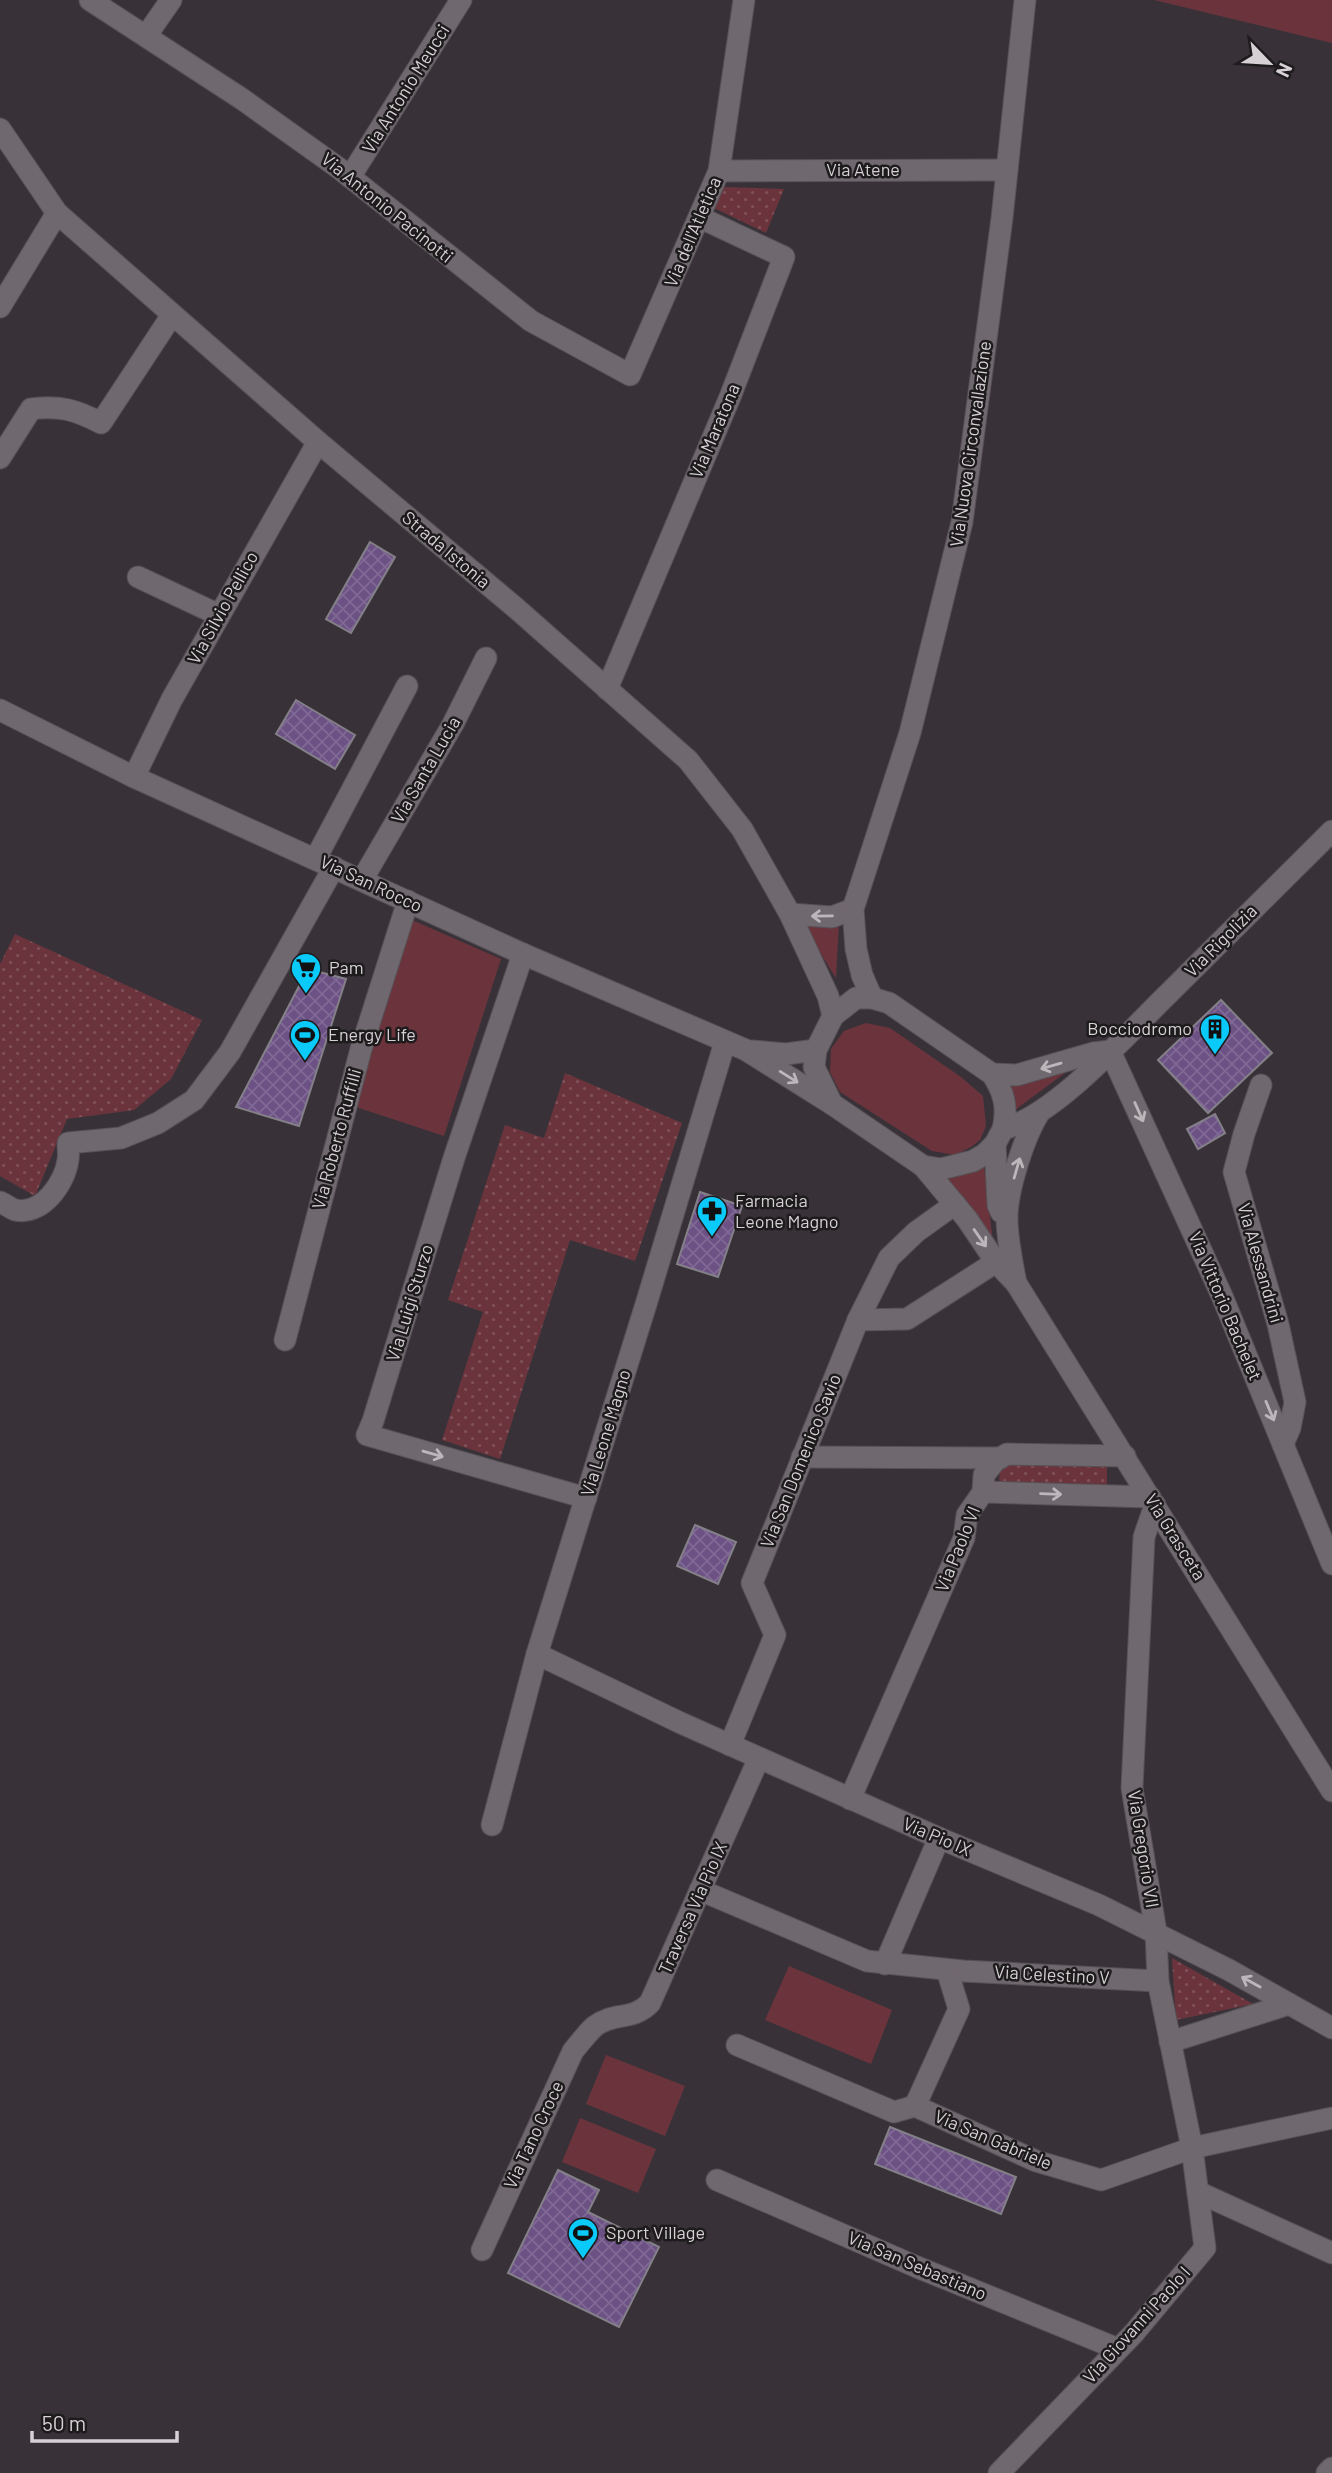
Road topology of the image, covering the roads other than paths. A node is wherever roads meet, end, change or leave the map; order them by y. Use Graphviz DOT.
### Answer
graph roads {
  1 [pos="90,0"];
  2 [pos="171,0"];
  3 [pos="461,0"];
  4 [pos="744,0"];
  5 [pos="1025,0"];
  6 [pos="146,36"];
  7 [pos="0,129"];
  8 [pos="1007,170"];
  9 [pos="719,171"];
  10 [pos="350,177"];
  11 [pos="57,213"];
  12 [pos="701,218"];
  13 [pos="0,307"];
  14 [pos="172,315"];
  15 [pos="630,375"];
  16 [pos="318,442"];
  17 [pos="0,458"];
  18 [pos="138,577"];
  19 [pos="219,615"];
  20 [pos="486,658"];
  21 [pos="407,686"];
  22 [pos="607,689"];
  23 [pos="0,709"];
  24 [pos="134,777"];
  25 [pos="1332,831"];
  26 [pos="325,863"];
  27 [pos="362,880"];
  28 [pos="408,901"];
  29 [pos="853,909"];
  30 [pos="790,914"];
  31 [pos="523,954"];
  32 [pos="872,998"];
  33 [pos="833,1016"];
  34 [pos="725,1042"];
  35 [pos="816,1049"];
  36 [pos="746,1050"];
  37 [pos="1110,1051"];
  38 [pos="992,1074"];
  39 [pos="1261,1085"];
  40 [pos="832,1104"];
  41 [pos="1041,1111"];
  42 [pos="999,1137"];
  43 [pos="923,1166"];
  44 [pos="0,1202"];
  45 [pos="955,1204"];
  46 [pos="1007,1231"];
  47 [pos="996,1262"];
  48 [pos="1016,1283"];
  49 [pos="858,1320"];
  50 [pos="285,1340"];
  51 [pos="1283,1444"];
  52 [pos="1125,1456"];
  53 [pos="802,1457"];
  54 [pos="1000,1458"];
  55 [pos="983,1492"];
  56 [pos="586,1498"];
  57 [pos="1153,1501"];
  58 [pos="1332,1564"];
  59 [pos="537,1654"];
  60 [pos="730,1745"];
  61 [pos="760,1758"];
  62 [pos="1332,1791"];
  63 [pos="850,1799"];
  64 [pos="492,1825"];
  65 [pos="939,1838"];
  66 [pos="700,1890"];
  67 [pos="1156,1932"];
  68 [pos="885,1964"];
  69 [pos="947,1970"];
  70 [pos="1158,1981"];
  71 [pos="1289,2004"];
  72 [pos="596,2026"];
  73 [pos="1332,2028"];
  74 [pos="1170,2042"];
  75 [pos="737,2045"];
  76 [pos="915,2106"];
  77 [pos="1332,2118"];
  78 [pos="1192,2148"];
  79 [pos="717,2180"];
  80 [pos="1198,2192"];
  81 [pos="482,2250"];
  82 [pos="1332,2253"];
  83 [pos="1118,2349"];
  84 [pos="1332,2468"];
  85 [pos="999,2473"];
  86 [pos="1327,2473"];
  1 -- 6 [label="street, Via Antonio Pacinotti"];
  2 -- 6 [label="street"];
  3 -- 10 [label="street, Via Antonio Meucci"];
  4 -- 9 [label="street, Via dell'Atletica"];
  5 -- 8 [label="street, Via Nuova Circonvallazione"];
  6 -- 10 [label="street, Via Antonio Pacinotti"];
  7 -- 11 [label="street, Strada Istonia"];
  8 -- 9 [label="street, Via Atene"];
  8 -- 29 [label="street, Via Nuova Circonvallazione"];
  9 -- 12 [label="street, Via dell'Atletica"];
  10 -- 15 [label="street, Via Antonio Pacinotti"];
  11 -- 13 [label="street"];
  11 -- 14 [label="street, Strada Istonia"];
  12 -- 15 [label="street, Via dell'Atletica"];
  12 -- 22 [label="street, Via Maratona"];
  14 -- 16 [label="street, Strada Istonia"];
  14 -- 17 [label="street"];
  16 -- 19 [label="street, Via Silvio Pellico"];
  16 -- 22 [label="street, Strada Istonia"];
  18 -- 19 [label="street"];
  19 -- 24 [label="street, Via Silvio Pellico"];
  20 -- 27 [label="street, Via Santa Lucia"];
  21 -- 26 [label="street"];
  22 -- 30 [label="street, Strada Istonia"];
  23 -- 24 [label="street, Via San Rocco"];
  24 -- 26 [label="street, Via San Rocco"];
  25 -- 37 [label="street, Via Rigolizia"];
  26 -- 27 [label="street, Via San Rocco"];
  26 -- 44 [label="street"];
  27 -- 28 [label="street, Via San Rocco"];
  28 -- 31 [label="street, Via San Rocco"];
  28 -- 50 [label="street, Via Roberto Ruffilli"];
  29 -- 30 [label="street, one-way"];
  29 -- 32 [label="street, Via Nuova Circonvallazione"];
  30 -- 33 [label="street, Strada Istonia"];
  31 -- 34 [label="street, Via San Rocco"];
  31 -- 56 [label="street, Via Luigi Sturzo, one-way"];
  32 -- 33 [label="street"];
  32 -- 38 [label="street"];
  33 -- 35 [label="street"];
  34 -- 36 [label="street, Via San Rocco"];
  34 -- 56 [label="street, Via Leone Magno"];
  35 -- 36 [label="street"];
  35 -- 40 [label="street"];
  36 -- 40 [label="street, one-way"];
  37 -- 38 [label="street, one-way"];
  37 -- 41 [label="street, Via Rigolizia"];
  37 -- 51 [label="street, Via Vittorio Bachelet, one-way"];
  38 -- 42 [label="street"];
  39 -- 51 [label="street, Via Alessandrini"];
  40 -- 43 [label="street"];
  41 -- 42 [label="street"];
  46 -- 41 [label="street, one-way"];
  42 -- 43 [label="street"];
  42 -- 46 [label="street"];
  43 -- 45 [label="street"];
  45 -- 47 [label="street, one-way"];
  45 -- 49 [label="street, Via San Domenico Savio"];
  46 -- 48 [label="street"];
  47 -- 48 [label="street"];
  47 -- 49 [label="street"];
  48 -- 52 [label="street, Via Grasceta"];
  49 -- 53 [label="street, Via San Domenico Savio"];
  51 -- 58 [label="street, Via Vittorio Bachelet"];
  52 -- 54 [label="street"];
  52 -- 57 [label="street, Via Grasceta"];
  53 -- 54 [label="street"];
  53 -- 60 [label="street, Via San Domenico Savio"];
  54 -- 55 [label="street"];
  55 -- 57 [label="street, Via Paolo VI, one-way"];
  55 -- 63 [label="street, Via Paolo VI"];
  56 -- 59 [label="street, Via Leone Magno"];
  57 -- 62 [label="street, Via Grasceta"];
  57 -- 67 [label="street, Via Gregorio VII"];
  59 -- 60 [label="street, Via Pio IX"];
  59 -- 64 [label="street, Via Leone Magno"];
  60 -- 61 [label="street, Via Pio IX"];
  61 -- 63 [label="street, Via Pio IX"];
  61 -- 66 [label="street, Traversa Via Pio IX"];
  63 -- 65 [label="street, Via Pio IX"];
  65 -- 67 [label="street, Via Pio IX"];
  65 -- 68 [label="street"];
  66 -- 68 [label="street, Via Celestino V"];
  66 -- 72 [label="street, Traversa Via Pio IX"];
  67 -- 70 [label="street, Via Gregorio VII"];
  71 -- 67 [label="street, Via Pio IX, one-way"];
  68 -- 69 [label="street, Via Celestino V"];
  69 -- 70 [label="street, Via Celestino V"];
  69 -- 76 [label="street, Via San Gabriele"];
  70 -- 74 [label="street, Via Gregorio VII"];
  71 -- 73 [label="street, Via Pio IX"];
  71 -- 74 [label="street"];
  72 -- 81 [label="street, Via Tano Croce"];
  74 -- 78 [label="street, Via Gregorio VII"];
  75 -- 76 [label="street, Via San Gabriele"];
  76 -- 78 [label="street, Via San Gabriele"];
  77 -- 78 [label="street, Via San Gabriele"];
  78 -- 80 [label="street, Via Giovanni Paolo I"];
  79 -- 83 [label="street, Via San Sebastiano"];
  80 -- 82 [label="street"];
  80 -- 83 [label="street, Via Giovanni Paolo I"];
  83 -- 85 [label="street, Via Giovanni Paolo I"];
  84 -- 86 [label="street"];
}
